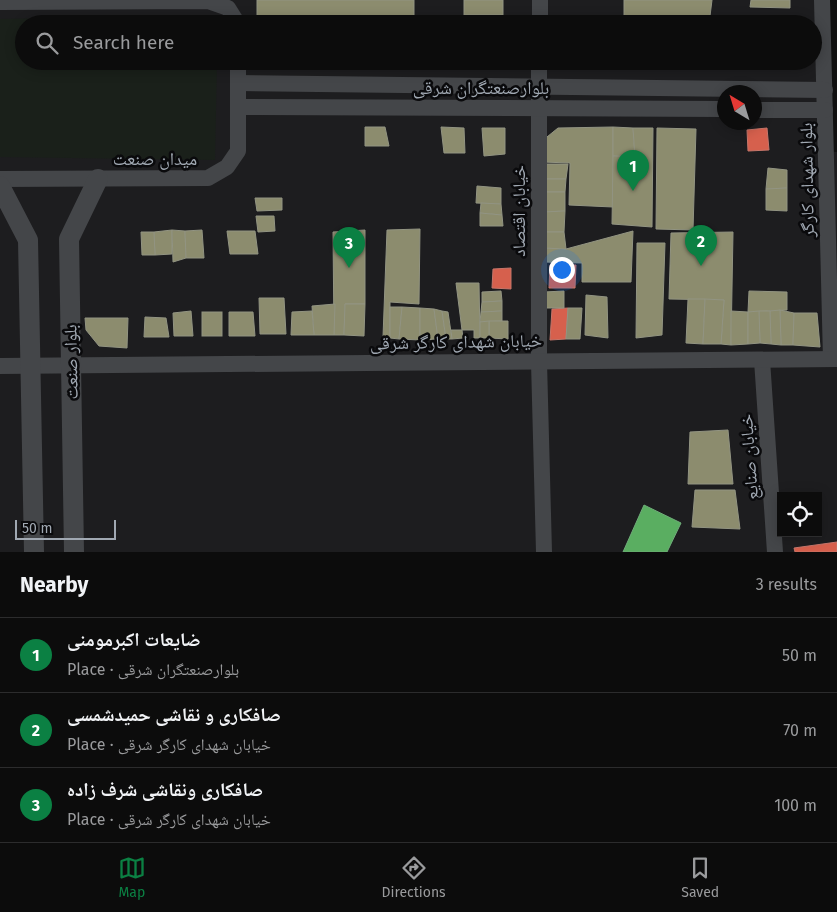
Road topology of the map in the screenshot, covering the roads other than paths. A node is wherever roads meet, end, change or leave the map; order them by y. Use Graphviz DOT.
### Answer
graph roads {
  1 [pos="540,0"];
  2 [pos="822,0"];
  3 [pos="46,1"];
  4 [pos="0,2"];
  5 [pos="232,15"];
  6 [pos="540,15"];
  7 [pos="238,70"];
  8 [pos="540,70"];
  9 [pos="238,84"];
  10 [pos="300,84"];
  11 [pos="539,87"];
  12 [pos="825,90"];
  13 [pos="238,107"];
  14 [pos="299,107"];
  15 [pos="540,109"];
  16 [pos="717,110"];
  17 [pos="762,110"];
  18 [pos="825,110"];
  19 [pos="0,179"];
  20 [pos="98,179"];
  21 [pos="0,186"];
  22 [pos="834,359"];
  23 [pos="762,360"];
  24 [pos="539,362"];
  25 [pos="0,366"];
  26 [pos="31,366"];
  27 [pos="74,366"];
  28 [pos="34,552"];
  29 [pos="74,552"];
  30 [pos="544,552"];
  31 [pos="775,552"];
  1 -- 6 [label="street"];
  2 -- 12 [label="street, بلوار شهدای کارگر"];
  3 -- 4 [label="street"];
  3 -- 5 [label="street"];
  7 -- 9 [label="street, میدان صنعت"];
  8 -- 11 [label="street, خیابان اقتصاد"];
  9 -- 10 [label="street"];
  9 -- 13 [label="street, میدان صنعت"];
  10 -- 11 [label="street"];
  10 -- 14 [label="street"];
  11 -- 12 [label="street"];
  11 -- 15 [label="street, خیابان اقتصاد"];
  12 -- 18 [label="street, بلوار شهدای کارگر"];
  13 -- 14 [label="street, بلوارصنعتگران شرقی"];
  13 -- 20 [label="street, میدان صنعت"];
  14 -- 15 [label="street, بلوارصنعتگران شرقی"];
  15 -- 16 [label="street, بلوارصنعتگران شرقی"];
  15 -- 24 [label="street, خیابان اقتصاد"];
  17 -- 18 [label="street"];
  18 -- 22 [label="street, بلوار شهدای کارگر"];
  19 -- 20 [label="street, میدان صنعت"];
  20 -- 27 [label="street, بلوار صنعت"];
  21 -- 26 [label="street"];
  22 -- 23 [label="street, خیابان شهدای کارگر شرقی"];
  23 -- 24 [label="street, خیابان شهدای کارگر شرقی"];
  23 -- 31 [label="street, خیابان صنایع"];
  24 -- 27 [label="street, خیابان شهدای کارگر شرقی"];
  24 -- 30 [label="street, خیابان اقتصاد"];
  25 -- 26 [label="street, خیابان شهدای کارگر شرقی"];
  26 -- 27 [label="street, خیابان شهدای کارگر شرقی"];
  26 -- 28 [label="street"];
  27 -- 29 [label="street, بلوار صنعت"];
}
